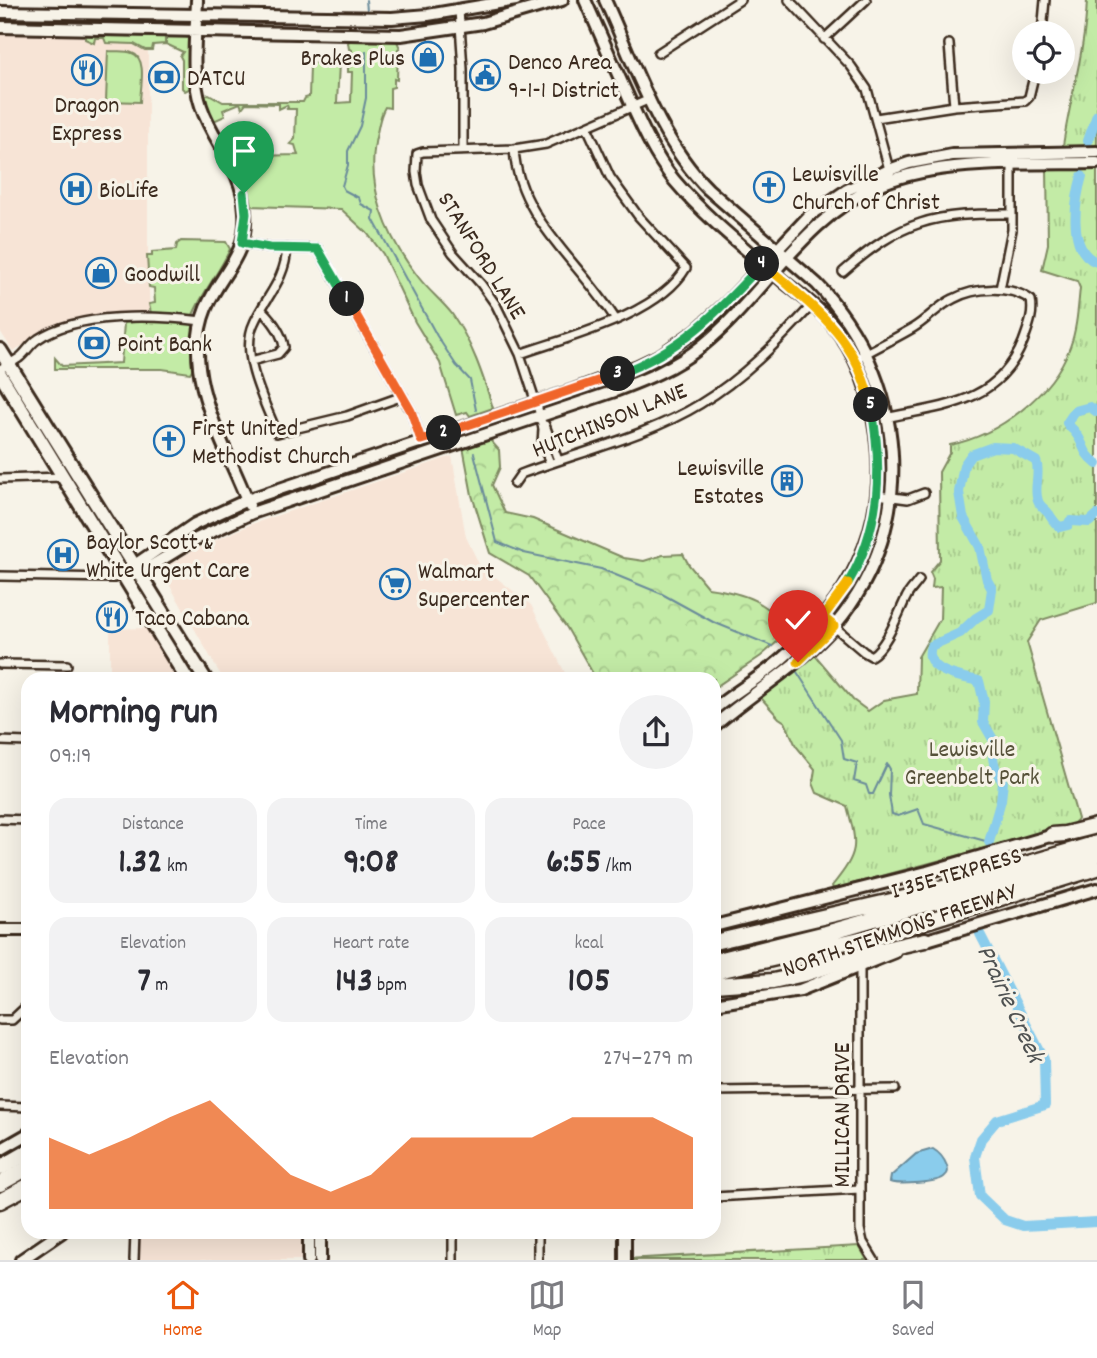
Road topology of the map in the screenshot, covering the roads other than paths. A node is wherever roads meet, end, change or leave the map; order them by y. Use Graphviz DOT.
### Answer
graph roads {
  1 [pos="197,0"];
  2 [pos="516,0"];
  3 [pos="562,0"];
  4 [pos="585,0"];
  5 [pos="605,0"];
  6 [pos="740,0"];
  7 [pos="789,0"];
  8 [pos="866,0"];
  9 [pos="1045,0"];
  10 [pos="729,3"];
  11 [pos="459,10"];
  12 [pos="2,12"];
  13 [pos="38,13"];
  14 [pos="82,14"];
  15 [pos="197,15"];
  16 [pos="1043,21"];
  17 [pos="2,27"];
  18 [pos="460,27"];
  19 [pos="37,28"];
  20 [pos="79,29"];
  21 [pos="196,31"];
  22 [pos="824,39"];
  23 [pos="949,44"];
  24 [pos="658,53"];
  25 [pos="1032,84"];
  26 [pos="650,99"];
  27 [pos="954,106"];
  28 [pos="633,108"];
  29 [pos="876,118"];
  30 [pos="587,127"];
  31 [pos="463,149"];
  32 [pos="514,149"];
  33 [pos="1097,152"];
  34 [pos="1012,159"];
  35 [pos="1097,163"];
  36 [pos="891,175"];
  37 [pos="1012,214"];
  38 [pos="242,243"];
  39 [pos="287,248"];
  40 [pos="776,248"];
  41 [pos="786,257"];
  42 [pos="763,263"];
  43 [pos="773,272"];
  44 [pos="843,272"];
  45 [pos="1000,289"];
  46 [pos="812,305"];
  47 [pos="262,310"];
  48 [pos="616,320"];
  49 [pos="202,321"];
  50 [pos="0,350"];
  51 [pos="867,353"];
  52 [pos="520,354"];
  53 [pos="855,359"];
  54 [pos="251,361"];
  55 [pos="3,369"];
  56 [pos="402,396"];
  57 [pos="536,403"];
  58 [pos="540,415"];
  59 [pos="889,417"];
  60 [pos="421,440"];
  61 [pos="434,452"];
  62 [pos="558,460"];
  63 [pos="550,463"];
  64 [pos="64,477"];
  65 [pos="0,479"];
  66 [pos="514,484"];
  67 [pos="924,493"];
  68 [pos="877,495"];
  69 [pos="891,497"];
  70 [pos="247,500"];
  71 [pos="252,513"];
  72 [pos="137,568"];
  73 [pos="124,575"];
  74 [pos="0,576"];
  75 [pos="919,580"];
  76 [pos="823,617"];
  77 [pos="834,626"];
  78 [pos="0,664"];
  79 [pos="67,664"];
  80 [pos="183,672"];
  81 [pos="201,672"];
  82 [pos="748,684"];
  83 [pos="757,694"];
  84 [pos="721,704"];
  85 [pos="721,721"];
  86 [pos="0,741"];
  87 [pos="21,742"];
  88 [pos="0,819"];
  89 [pos="21,820"];
  90 [pos="1097,824"];
  91 [pos="1052,835"];
  92 [pos="1097,842"];
  93 [pos="1097,855"];
  94 [pos="1097,869"];
  95 [pos="1097,889"];
  96 [pos="1009,897"];
  97 [pos="836,915"];
  98 [pos="721,924"];
  99 [pos="0,930"];
  100 [pos="21,930"];
  101 [pos="826,933"];
  102 [pos="721,940"];
  103 [pos="925,940"];
  104 [pos="721,951"];
  105 [pos="721,959"];
  106 [pos="860,965"];
  107 [pos="721,970"];
  108 [pos="721,985"];
  109 [pos="721,1003"];
  110 [pos="21,1012"];
  111 [pos="0,1020"];
  112 [pos="861,1089"];
  113 [pos="895,1089"];
  114 [pos="721,1091"];
  115 [pos="0,1106"];
  116 [pos="21,1107"];
  117 [pos="21,1138"];
  118 [pos="0,1150"];
  119 [pos="21,1159"];
  120 [pos="21,1162"];
  121 [pos="0,1168"];
  122 [pos="0,1184"];
  123 [pos="21,1189"];
  124 [pos="860,1189"];
  125 [pos="721,1197"];
  126 [pos="0,1202"];
  127 [pos="52,1239"];
  128 [pos="135,1239"];
  129 [pos="309,1239"];
  130 [pos="320,1239"];
  131 [pos="453,1239"];
  132 [pos="538,1239"];
  133 [pos="625,1239"];
  134 [pos="21,1260"];
  135 [pos="134,1260"];
  136 [pos="309,1260"];
  137 [pos="320,1260"];
  138 [pos="453,1260"];
  139 [pos="538,1260"];
  140 [pos="625,1260"];
  141 [pos="874,1260"];
  1 -- 15 [label="main road"];
  2 -- 11 [label="main road"];
  3 -- 18 [label="main road"];
  4 -- 28 [label="main road"];
  5 -- 26 [label="main road"];
  6 -- 10 [label="street"];
  7 -- 22 [label="street"];
  8 -- 22 [label="street"];
  9 -- 16 [label="street"];
  10 -- 24 [label="street"];
  11 -- 15 [label="main road"];
  11 -- 18 [label="street"];
  12 -- 13 [label="main road"];
  12 -- 17 [label="main road"];
  13 -- 14 [label="main road"];
  13 -- 19 [label="main road"];
  14 -- 15 [label="main road"];
  14 -- 20 [label="main road"];
  15 -- 21 [label="main road"];
  17 -- 19 [label="main road"];
  18 -- 21 [label="main road"];
  18 -- 31 [label="street"];
  19 -- 20 [label="main road"];
  20 -- 21 [label="main road"];
  21 -- 38 [label="main road"];
  22 -- 29 [label="street"];
  23 -- 27 [label="street"];
  25 -- 27 [label="street"];
  26 -- 28 [label="street"];
  26 -- 40 [label="main road"];
  27 -- 29 [label="street"];
  28 -- 30 [label="street"];
  28 -- 42 [label="main road"];
  29 -- 36 [label="street"];
  30 -- 32 [label="street"];
  30 -- 48 [label="street"];
  31 -- 32 [label="street"];
  31 -- 52 [label="street, STANFORD LANE"];
  32 -- 48 [label="street"];
  33 -- 34 [label="main road"];
  34 -- 35 [label="main road"];
  34 -- 36 [label="main road"];
  34 -- 37 [label="street"];
  36 -- 40 [label="main road"];
  36 -- 41 [label="main road"];
  37 -- 44 [label="street"];
  37 -- 45 [label="street"];
  38 -- 39 [label="street"];
  38 -- 49 [label="main road"];
  39 -- 47 [label="street"];
  39 -- 56 [label="street"];
  40 -- 41 [label="main road"];
  40 -- 42 [label="main road"];
  41 -- 43 [label="main road"];
  41 -- 51 [label="main road"];
  42 -- 43 [label="main road"];
  42 -- 57 [label="main road"];
  43 -- 46 [label="main road"];
  43 -- 58 [label="main road"];
  45 -- 51 [label="street"];
  45 -- 59 [label="street"];
  46 -- 53 [label="main road"];
  46 -- 62 [label="street, HUTCHINSON LANE"];
  47 -- 54 [label="street"];
  47 -- 54 [label="street"];
  48 -- 52 [label="street"];
  49 -- 55 [label="street"];
  49 -- 70 [label="main road"];
  50 -- 55 [label="main road"];
  51 -- 53 [label="street"];
  51 -- 59 [label="main road"];
  52 -- 57 [label="street, STANFORD LANE"];
  53 -- 68 [label="main road"];
  54 -- 56 [label="street"];
  55 -- 64 [label="main road"];
  55 -- 72 [label="main road"];
  56 -- 60 [label="street"];
  57 -- 58 [label="street, STANFORD LANE"];
  57 -- 60 [label="main road"];
  58 -- 61 [label="main road"];
  58 -- 62 [label="street, STANFORD LANE"];
  58 -- 63 [label="street, STANFORD LANE"];
  59 -- 69 [label="main road"];
  60 -- 61 [label="main road"];
  60 -- 70 [label="main road"];
  61 -- 71 [label="main road"];
  62 -- 63 [label="street, HUTCHINSON LANE"];
  63 -- 66 [label="street, HUTCHINSON LANE"];
  64 -- 65 [label="street"];
  64 -- 73 [label="main road"];
  67 -- 69 [label="street"];
  68 -- 69 [label="street"];
  68 -- 76 [label="main road"];
  69 -- 77 [label="main road"];
  70 -- 71 [label="main road"];
  70 -- 72 [label="main road"];
  71 -- 72 [label="main road"];
  72 -- 73 [label="main road"];
  72 -- 81 [label="main road"];
  73 -- 74 [label="street"];
  73 -- 80 [label="main road"];
  75 -- 77 [label="street"];
  76 -- 77 [label="street"];
  76 -- 82 [label="main road"];
  77 -- 83 [label="main road"];
  78 -- 79 [label="street"];
  82 -- 83 [label="main road"];
  82 -- 84 [label="main road"];
  83 -- 85 [label="main road"];
  86 -- 87 [label="street"];
  88 -- 89 [label="street"];
  90 -- 91 [label="highway"];
  91 -- 98 [label="main road, NORTH STEMMONS FREEWAY"];
  92 -- 97 [label="highway, NORTH STEMMONS FREEWAY"];
  93 -- 101 [label="highway, I 35E TEXPRESS"];
  94 -- 96 [label="highway, NORTH STEMMONS FREEWAY"];
  95 -- 103 [label="main road, NORTH STEMMONS FREEWAY"];
  96 -- 101 [label="highway"];
  96 -- 107 [label="highway, NORTH STEMMONS FREEWAY"];
  97 -- 102 [label="highway, NORTH STEMMONS FREEWAY"];
  97 -- 104 [label="highway"];
  99 -- 100 [label="main road"];
  101 -- 105 [label="highway"];
  103 -- 106 [label="main road, NORTH STEMMONS FREEWAY"];
  103 -- 108 [label="highway"];
  106 -- 109 [label="main road, NORTH STEMMONS FREEWAY"];
  106 -- 112 [label="street, MILLICAN DRIVE"];
  110 -- 111 [label="street"];
  112 -- 113 [label="street"];
  112 -- 114 [label="street"];
  112 -- 124 [label="street, MILLICAN DRIVE"];
  115 -- 116 [label="street"];
  117 -- 118 [label="main road"];
  119 -- 121 [label="highway"];
  120 -- 122 [label="highway"];
  123 -- 126 [label="highway"];
  124 -- 125 [label="street"];
  124 -- 141 [label="street, MILLICAN DRIVE"];
  127 -- 134 [label="main road"];
  128 -- 135 [label="street"];
  129 -- 136 [label="main road"];
  130 -- 137 [label="main road"];
  131 -- 138 [label="street"];
  132 -- 139 [label="street"];
  133 -- 140 [label="main road"];
}
